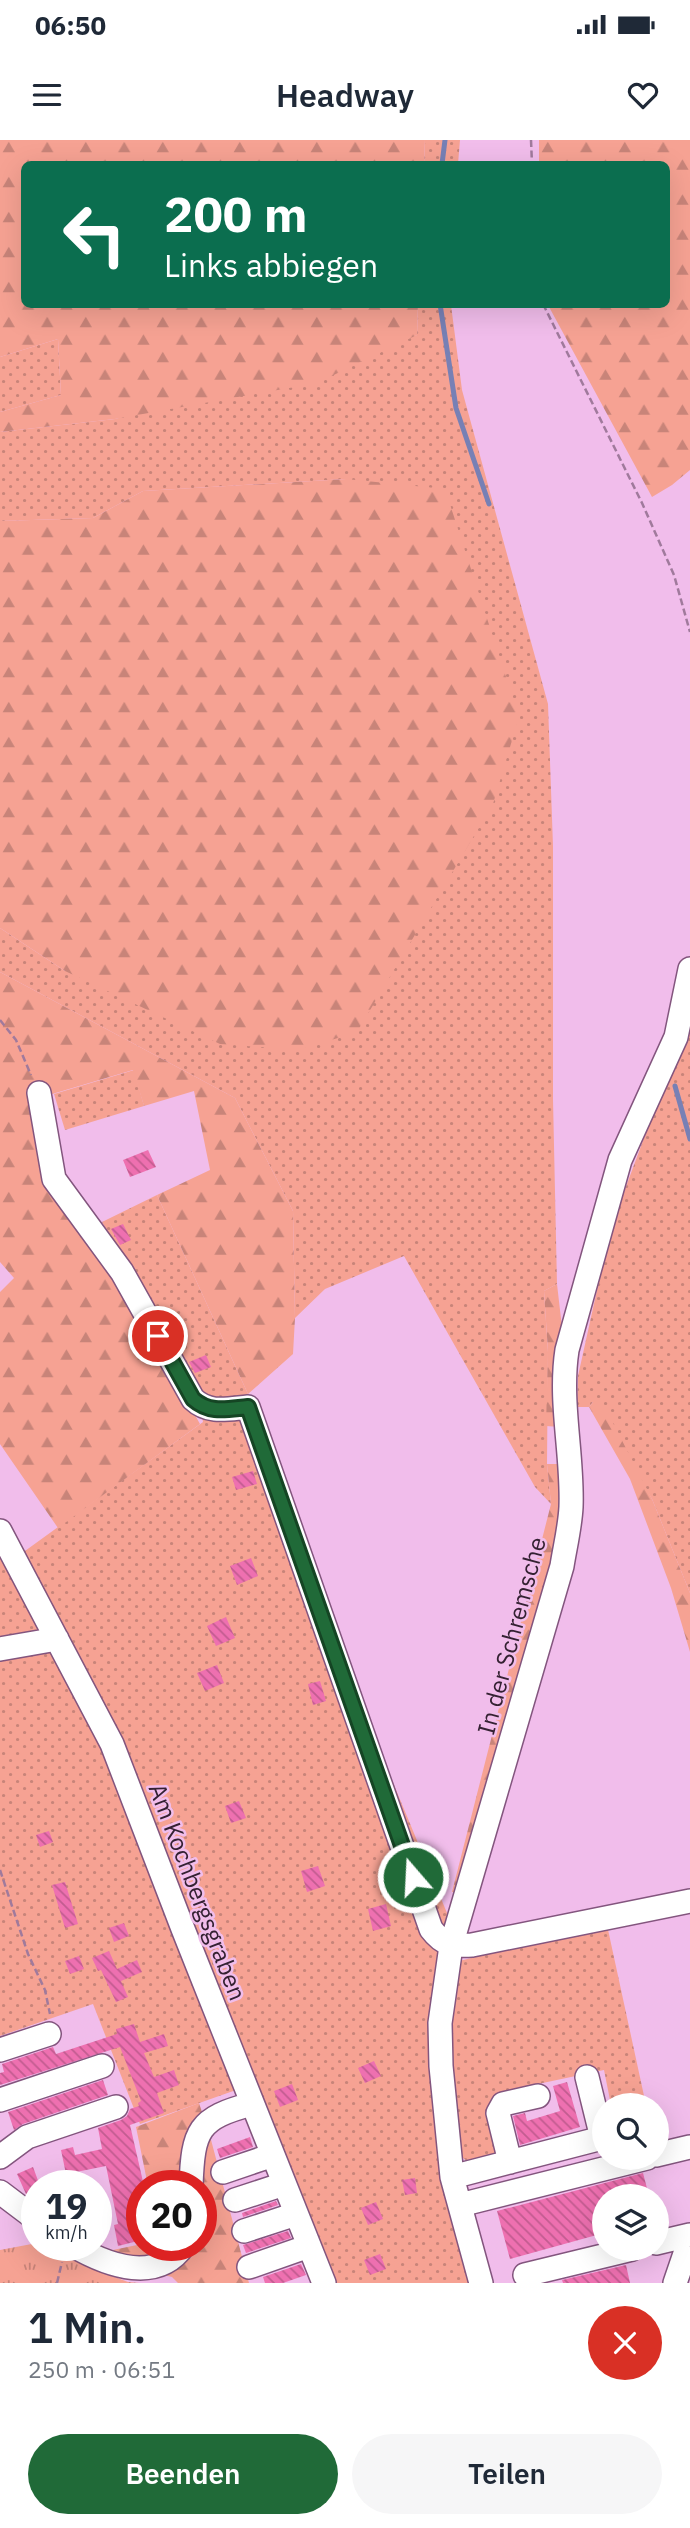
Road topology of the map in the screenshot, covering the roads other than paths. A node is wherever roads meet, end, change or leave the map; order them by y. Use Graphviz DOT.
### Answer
graph roads {
  1 [pos="690,968"];
  2 [pos="39,1093"];
  3 [pos="0,1531"];
  4 [pos="57,1639"];
  5 [pos="0,1648"];
  6 [pos="688,1901"];
  7 [pos="451,1946"];
  8 [pos="49,2034"];
  9 [pos="0,2050"];
  10 [pos="102,2066"];
  11 [pos="587,2077"];
  12 [pos="538,2095"];
  13 [pos="0,2100"];
  14 [pos="252,2104"];
  15 [pos="116,2107"];
  16 [pos="690,2147"];
  17 [pos="669,2152"];
  18 [pos="273,2155"];
  19 [pos="0,2157"];
  20 [pos="510,2162"];
  21 [pos="192,2170"];
  22 [pos="599,2170"];
  23 [pos="223,2172"];
  24 [pos="452,2177"];
  25 [pos="284,2184"];
  26 [pos="0,2192"];
  27 [pos="235,2200"];
  28 [pos="460,2205"];
  29 [pos="21,2208"];
  30 [pos="296,2214"];
  31 [pos="244,2231"];
  32 [pos="690,2237"];
  33 [pos="669,2241"];
  34 [pos="309,2246"];
  35 [pos="592,2259"];
  36 [pos="90,2261"];
  37 [pos="174,2261"];
  38 [pos="249,2267"];
  39 [pos="525,2275"];
  40 [pos="318,2281"];
  41 [pos="481,2283"];
  42 [pos="675,2283"];
  1 -- 7 [label="street, In der Schremsche"];
  2 -- 7 [label="street"];
  3 -- 4 [label="street, Am Kochbergsgraben"];
  4 -- 5 [label="street"];
  4 -- 14 [label="street, Am Kochbergsgraben"];
  6 -- 7 [label="street"];
  7 -- 24 [label="street, In der Schremsche"];
  8 -- 9 [label="street"];
  10 -- 13 [label="street"];
  11 -- 20 [label="street"];
  12 -- 20 [label="street"];
  14 -- 18 [label="street, Am Kochbergsgraben"];
  14 -- 21 [label="street"];
  15 -- 19 [label="street"];
  16 -- 17 [label="street"];
  18 -- 23 [label="street"];
  18 -- 25 [label="street, Am Kochbergsgraben"];
  20 -- 24 [label="street"];
  22 -- 28 [label="street"];
  24 -- 28 [label="street, In der Schremsche"];
  25 -- 27 [label="street"];
  25 -- 30 [label="street, Am Kochbergsgraben"];
  26 -- 29 [label="street"];
  28 -- 41 [label="street, In der Schremsche"];
  30 -- 31 [label="street"];
  30 -- 34 [label="street, Am Kochbergsgraben"];
  32 -- 33 [label="street"];
  32 -- 42 [label="street"];
  34 -- 38 [label="street"];
  34 -- 40 [label="street, Am Kochbergsgraben"];
  35 -- 39 [label="street"];
  36 -- 37 [label="street"];
}
